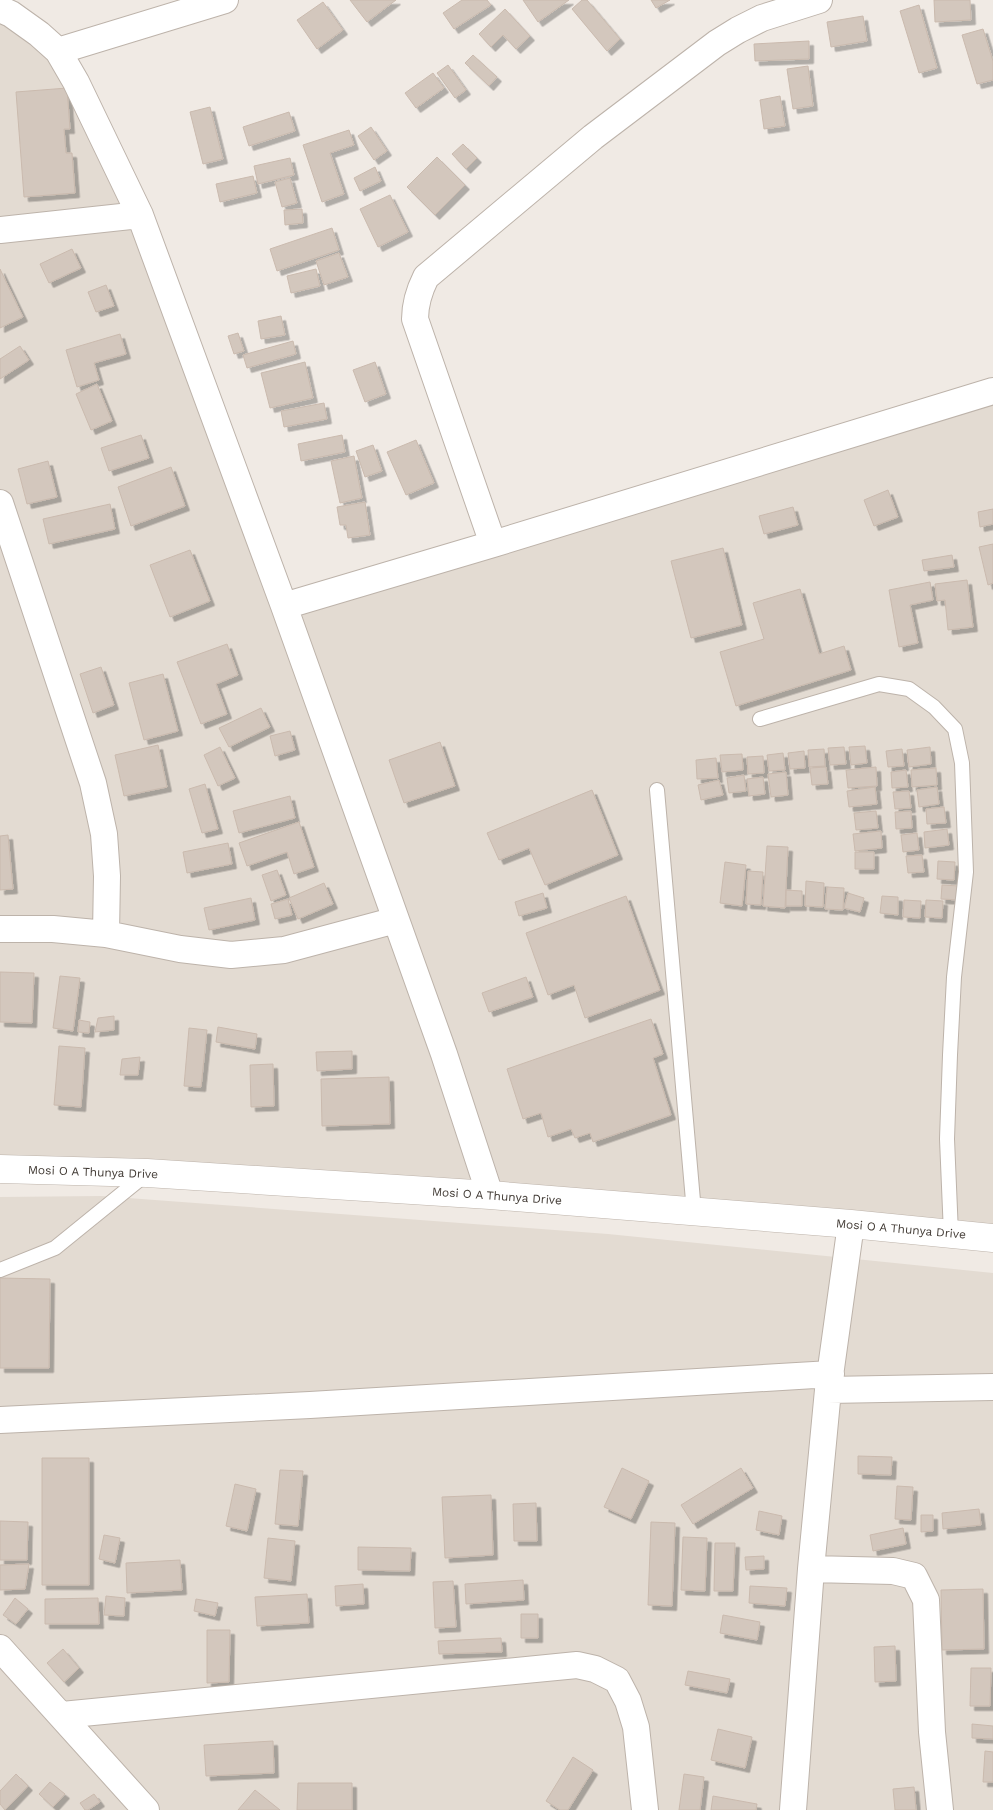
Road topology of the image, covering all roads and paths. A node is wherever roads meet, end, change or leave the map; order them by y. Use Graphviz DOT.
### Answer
graph roads {
  1 [pos="225,0"];
  2 [pos="819,0"];
  3 [pos="0,9"];
  4 [pos="58,51"];
  5 [pos="140,215"];
  6 [pos="0,230"];
  7 [pos="993,391"];
  8 [pos="0,503"];
  9 [pos="493,544"];
  10 [pos="284,606"];
  11 [pos="760,719"];
  12 [pos="657,790"];
  13 [pos="396,920"];
  14 [pos="0,929"];
  15 [pos="106,934"];
  16 [pos="0,1169"];
  17 [pos="147,1173"];
  18 [pos="490,1195"];
  19 [pos="694,1212"];
  20 [pos="851,1224"];
  21 [pos="951,1234"];
  22 [pos="993,1238"];
  23 [pos="0,1270"];
  24 [pos="830,1382"];
  25 [pos="993,1387"];
  26 [pos="0,1420"];
  27 [pos="811,1569"];
  28 [pos="0,1648"];
  29 [pos="62,1714"];
  30 [pos="146,1810"];
  31 [pos="645,1810"];
  32 [pos="793,1810"];
  33 [pos="940,1810"];
  1 -- 4 [label="street"];
  2 -- 9 [label="street"];
  3 -- 4 [label="street"];
  4 -- 5 [label="street"];
  5 -- 6 [label="street"];
  5 -- 10 [label="street"];
  7 -- 9 [label="street"];
  8 -- 15 [label="street"];
  9 -- 10 [label="street"];
  10 -- 13 [label="street"];
  11 -- 21 [label="lane"];
  12 -- 19 [label="lane"];
  13 -- 15 [label="street"];
  13 -- 18 [label="street"];
  14 -- 15 [label="street"];
  16 -- 17 [label="street, Mosi O A Thunya Drive"];
  17 -- 18 [label="street, Mosi O A Thunya Drive"];
  17 -- 23 [label="lane"];
  18 -- 19 [label="street, Mosi O A Thunya Drive"];
  19 -- 20 [label="street, Mosi O A Thunya Drive"];
  20 -- 21 [label="street, Mosi O A Thunya Drive"];
  20 -- 24 [label="street"];
  21 -- 22 [label="street, Mosi O A Thunya Drive"];
  24 -- 25 [label="street"];
  24 -- 26 [label="street"];
  24 -- 27 [label="street"];
  27 -- 32 [label="street"];
  27 -- 33 [label="street"];
  28 -- 29 [label="street"];
  29 -- 30 [label="street"];
  29 -- 31 [label="street"];
}
